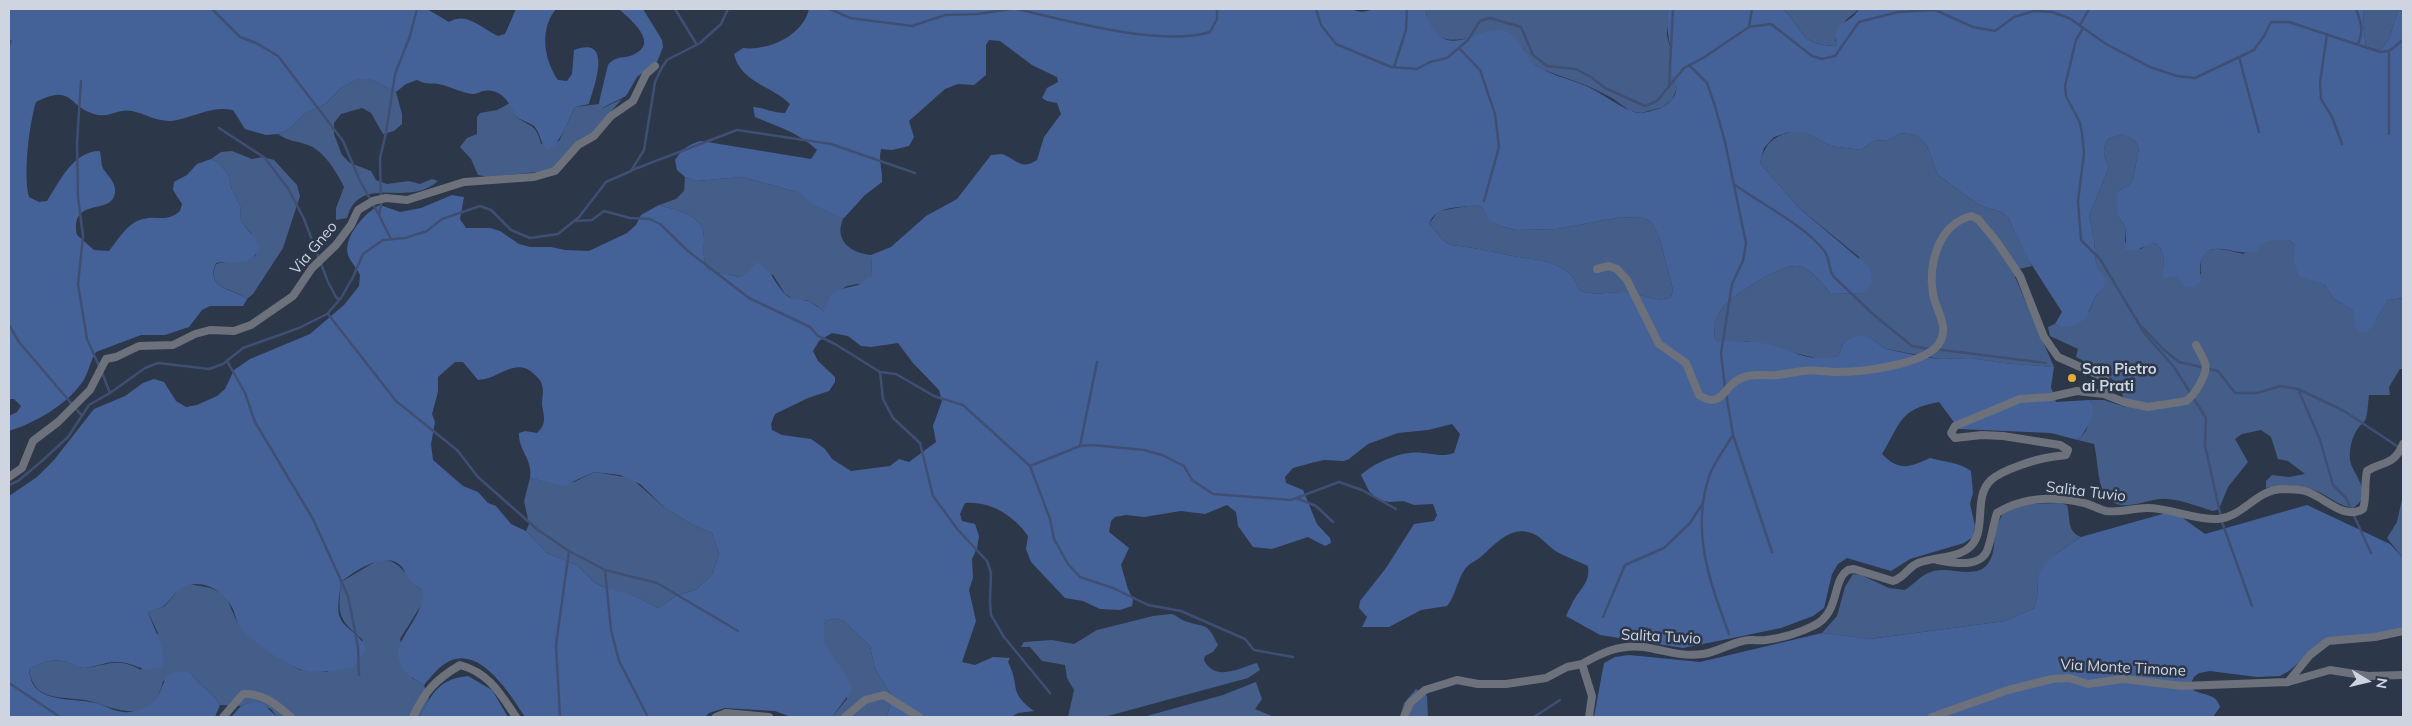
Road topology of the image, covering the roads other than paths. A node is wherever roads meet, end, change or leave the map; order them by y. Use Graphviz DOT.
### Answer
graph roads {
  1 [pos="655,66"];
  2 [pos="1597,269"];
  3 [pos="2196,345"];
  4 [pos="2104,394"];
  5 [pos="2403,444"];
  6 [pos="9,477"];
  7 [pos="1932,559"];
  8 [pos="2403,631"];
  9 [pos="1582,664"];
  10 [pos="2403,675"];
  11 [pos="2288,682"];
  12 [pos="222,717"];
  13 [pos="291,717"];
  14 [pos="413,717"];
  15 [pos="516,717"];
  16 [pos="716,717"];
  17 [pos="769,717"];
  18 [pos="845,717"];
  19 [pos="919,717"];
  20 [pos="1404,717"];
  21 [pos="1589,717"];
  22 [pos="1932,717"];
  1 -- 6 [label="street, Via Gneo"];
  2 -- 4 [label="street"];
  3 -- 4 [label="street"];
  4 -- 7 [label="street"];
  5 -- 7 [label="street, Salita Tuvio"];
  7 -- 9 [label="street, Salita Tuvio"];
  8 -- 11 [label="street"];
  9 -- 20 [label="street"];
  9 -- 21 [label="street"];
  10 -- 11 [label="street, Via Monte Timone"];
  11 -- 22 [label="street, Via Monte Timone"];
  12 -- 13 [label="street"];
  14 -- 15 [label="street"];
  16 -- 17 [label="street"];
  18 -- 19 [label="street"];
}
